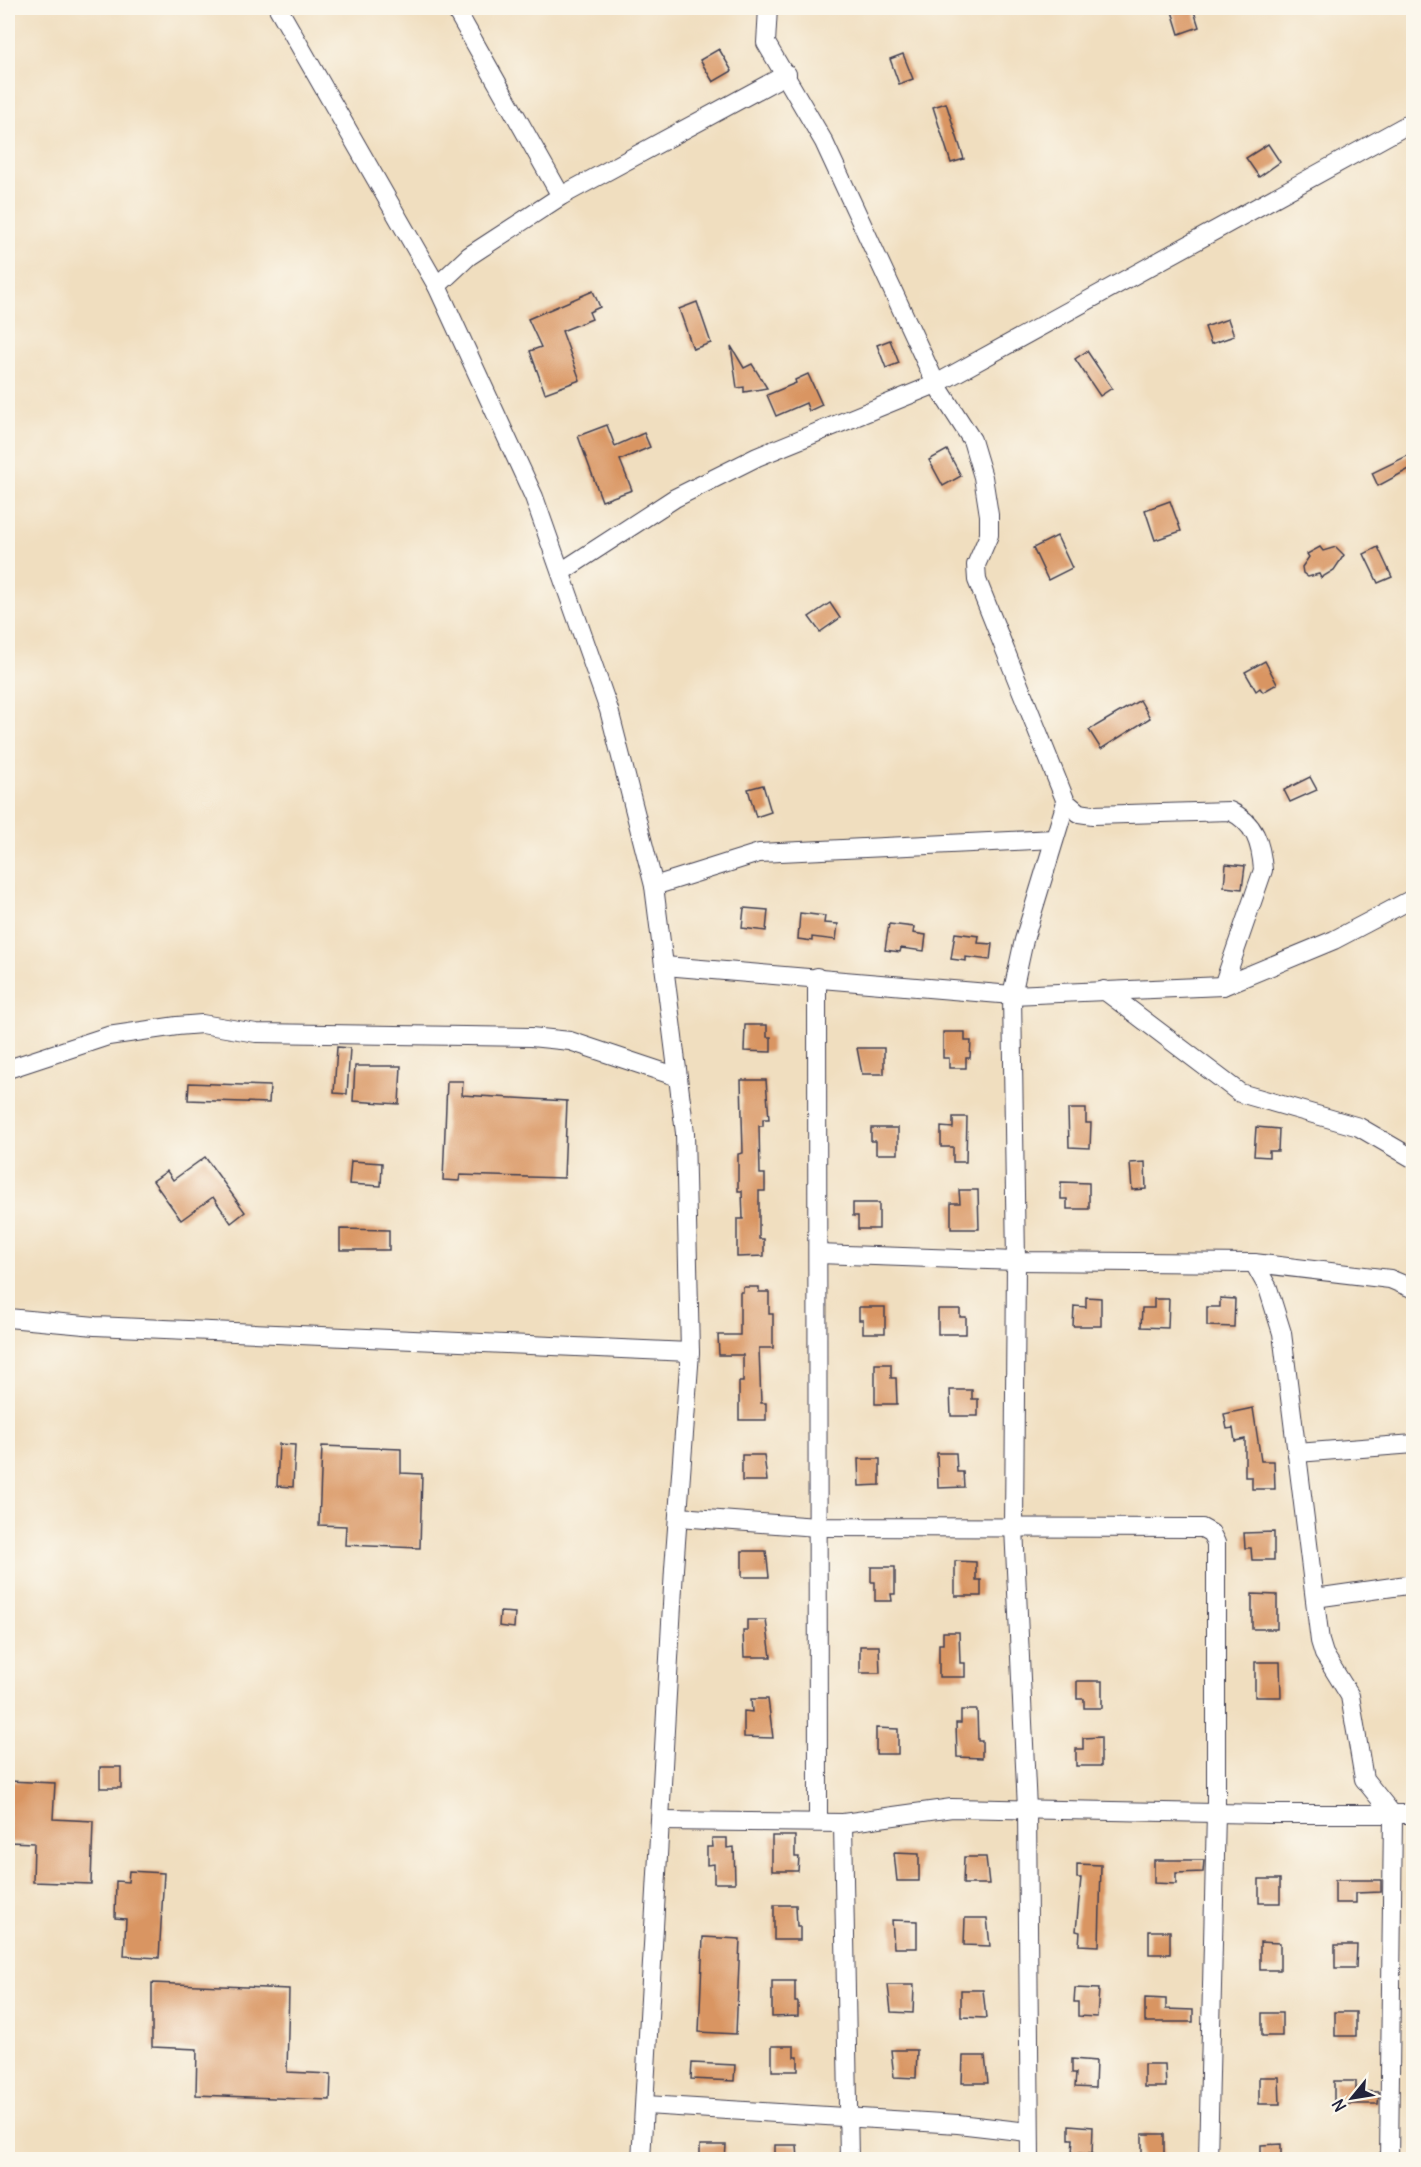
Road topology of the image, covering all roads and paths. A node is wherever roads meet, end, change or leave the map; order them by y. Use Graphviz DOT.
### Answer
graph roads {
  1 [pos="278,8"];
  2 [pos="455,8"];
  3 [pos="768,8"];
  4 [pos="787,74"];
  5 [pos="1413,121"];
  6 [pos="561,196"];
  7 [pos="437,286"];
  8 [pos="936,384"];
  9 [pos="561,573"];
  10 [pos="1066,802"];
  11 [pos="1054,839"];
  12 [pos="654,886"];
  13 [pos="1413,898"];
  14 [pos="664,966"];
  15 [pos="817,977"];
  16 [pos="1223,986"];
  17 [pos="1104,990"];
  18 [pos="1012,995"];
  19 [pos="8,1070"];
  20 [pos="678,1077"];
  21 [pos="1413,1159"];
  22 [pos="818,1254"];
  23 [pos="1016,1261"];
  24 [pos="1254,1263"];
  25 [pos="1413,1289"];
  26 [pos="8,1318"];
  27 [pos="690,1353"];
  28 [pos="1413,1444"];
  29 [pos="1297,1453"];
  30 [pos="679,1517"];
  31 [pos="817,1527"];
  32 [pos="1014,1527"];
  33 [pos="1413,1584"];
  34 [pos="1315,1598"];
  35 [pos="1027,1809"];
  36 [pos="1216,1812"];
  37 [pos="1413,1814"];
  38 [pos="1393,1815"];
  39 [pos="660,1821"];
  40 [pos="818,1821"];
  41 [pos="843,1823"];
  42 [pos="646,2105"];
  43 [pos="851,2119"];
  44 [pos="1028,2132"];
  45 [pos="641,2160"];
  46 [pos="849,2160"];
  47 [pos="1030,2160"];
  48 [pos="1208,2160"];
  49 [pos="1389,2160"];
  1 -- 7 [label="street"];
  2 -- 6 [label="street"];
  3 -- 4 [label="street"];
  4 -- 6 [label="street"];
  4 -- 8 [label="street"];
  5 -- 8 [label="street"];
  6 -- 7 [label="street"];
  7 -- 9 [label="street"];
  8 -- 9 [label="street"];
  8 -- 10 [label="street"];
  9 -- 12 [label="street"];
  10 -- 11 [label="street"];
  10 -- 16 [label="street"];
  11 -- 12 [label="street"];
  11 -- 18 [label="street"];
  12 -- 14 [label="street"];
  13 -- 16 [label="street"];
  14 -- 15 [label="street"];
  14 -- 20 [label="street"];
  15 -- 18 [label="street"];
  15 -- 22 [label="street"];
  16 -- 17 [label="street"];
  17 -- 18 [label="street"];
  17 -- 21 [label="street"];
  18 -- 23 [label="street"];
  19 -- 20 [label="street"];
  20 -- 27 [label="street"];
  22 -- 23 [label="street"];
  22 -- 31 [label="street"];
  23 -- 24 [label="street"];
  23 -- 32 [label="street"];
  24 -- 25 [label="street"];
  24 -- 29 [label="street"];
  26 -- 27 [label="street"];
  27 -- 30 [label="street"];
  28 -- 29 [label="street"];
  29 -- 34 [label="street"];
  30 -- 31 [label="street"];
  30 -- 39 [label="street"];
  31 -- 32 [label="street"];
  31 -- 40 [label="street"];
  32 -- 35 [label="street"];
  32 -- 36 [label="street"];
  33 -- 34 [label="street"];
  34 -- 38 [label="street"];
  35 -- 36 [label="street"];
  35 -- 41 [label="street"];
  35 -- 44 [label="street"];
  36 -- 38 [label="street"];
  36 -- 48 [label="street"];
  37 -- 38 [label="street"];
  38 -- 49 [label="street"];
  39 -- 40 [label="street"];
  39 -- 42 [label="street"];
  40 -- 41 [label="street"];
  41 -- 43 [label="street"];
  42 -- 43 [label="street"];
  42 -- 45 [label="street"];
  43 -- 44 [label="street"];
  43 -- 46 [label="street"];
  44 -- 47 [label="street"];
}
